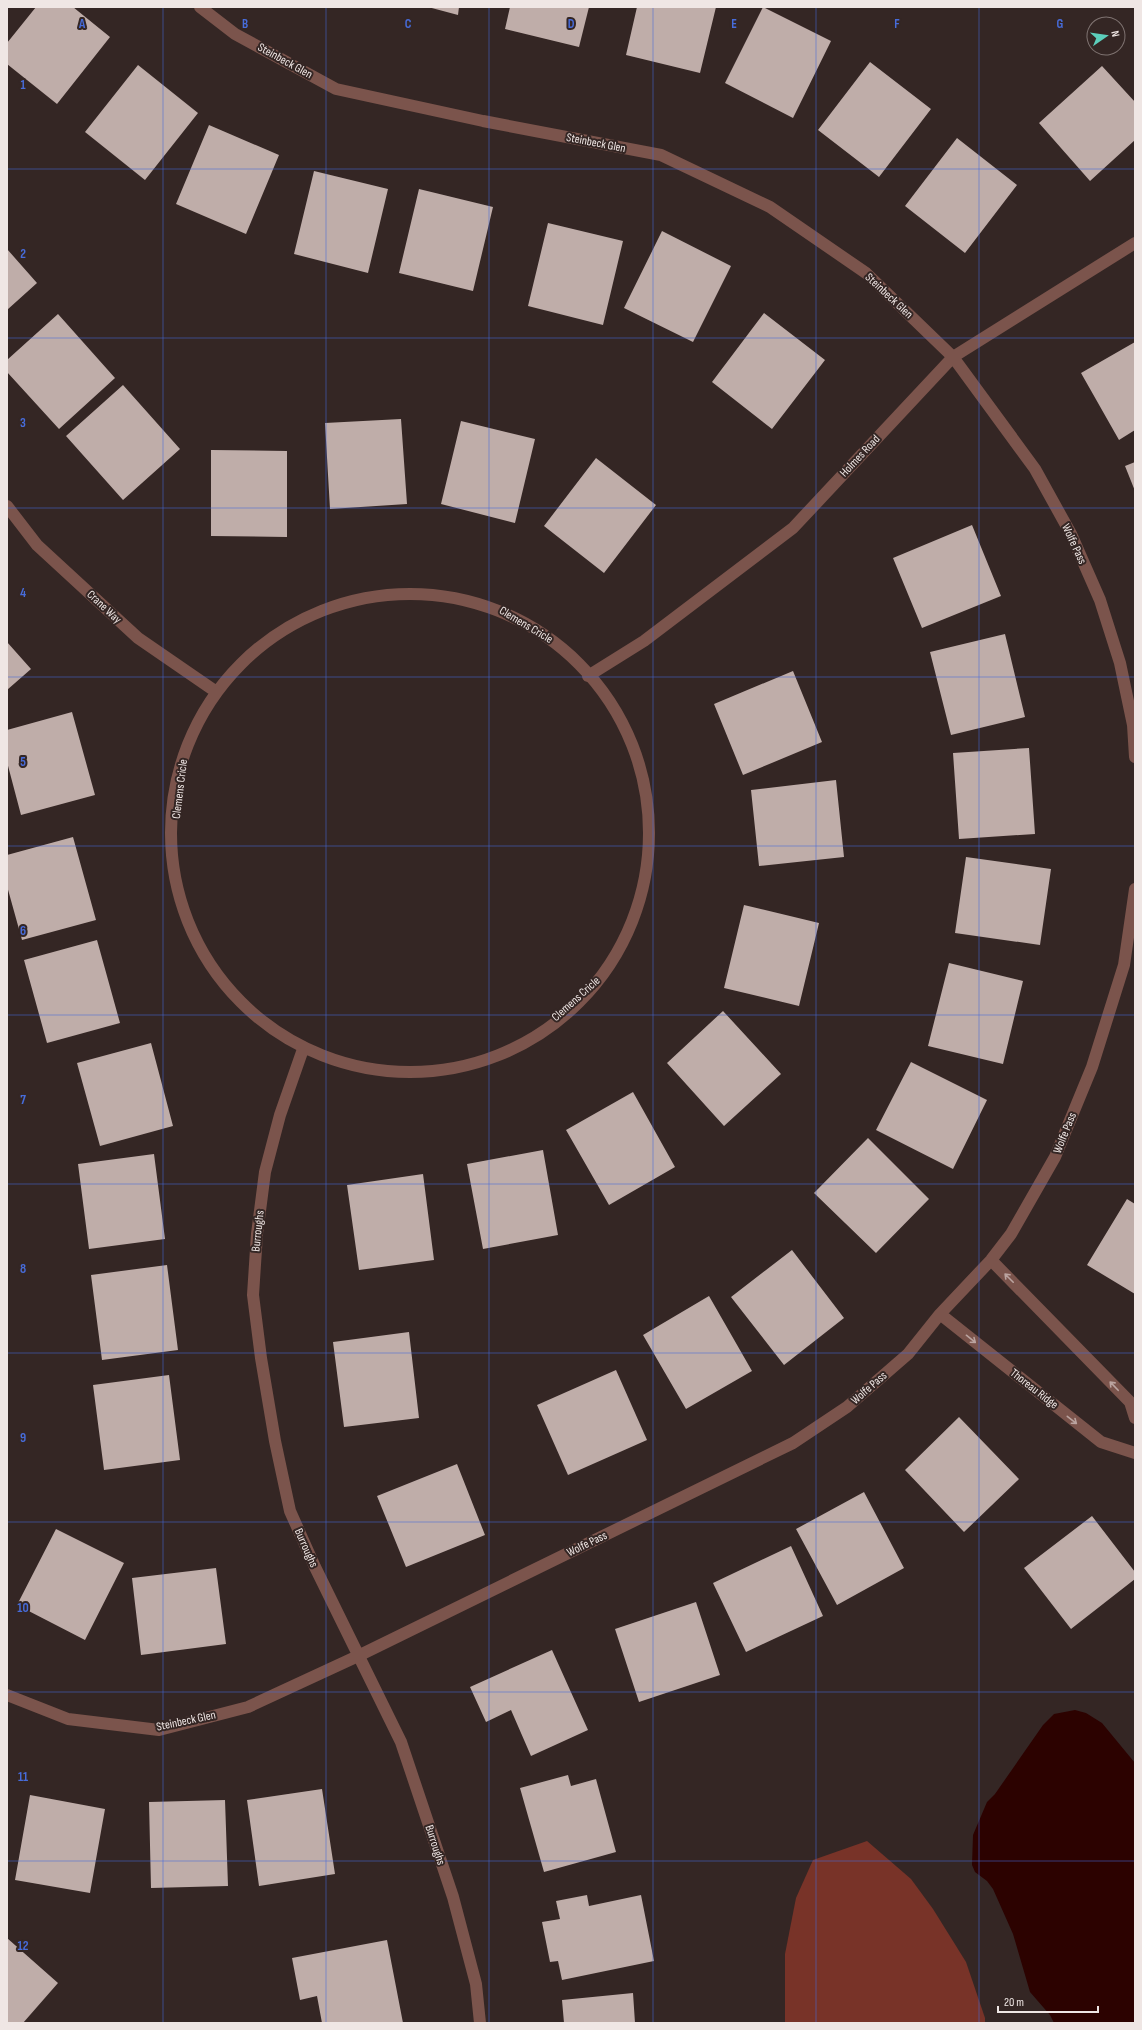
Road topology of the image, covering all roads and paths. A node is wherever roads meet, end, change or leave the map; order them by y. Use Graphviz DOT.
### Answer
graph roads {
  1 [pos="200,7"];
  2 [pos="1135,243"];
  3 [pos="953,357"];
  4 [pos="7,506"];
  5 [pos="588,676"];
  6 [pos="215,691"];
  7 [pos="1135,757"];
  8 [pos="1135,889"];
  9 [pos="302,1052"];
  10 [pos="991,1260"];
  11 [pos="940,1314"];
  12 [pos="1135,1418"];
  13 [pos="1135,1453"];
  14 [pos="358,1656"];
  15 [pos="7,1695"];
  16 [pos="480,2023"];
  1 -- 3 [label="street, Steinbeck Glen"];
  2 -- 3 [label="street, Holmes Road"];
  3 -- 5 [label="street, Holmes Road"];
  3 -- 7 [label="street, Wolfe Pass"];
  4 -- 6 [label="street, Crane Way"];
  5 -- 6 [label="street, Clemens Cricle"];
  5 -- 9 [label="street, Clemens Cricle"];
  6 -- 9 [label="street, Clemens Cricle"];
  8 -- 10 [label="street, Wolfe Pass"];
  9 -- 14 [label="street, Burroughs"];
  10 -- 11 [label="street, Wolfe Pass"];
  12 -- 10 [label="street, one-way"];
  11 -- 13 [label="street, Thoreau Ridge, one-way"];
  11 -- 14 [label="street, Wolfe Pass"];
  14 -- 15 [label="street, Steinbeck Glen"];
  14 -- 16 [label="street, Burroughs"];
}
